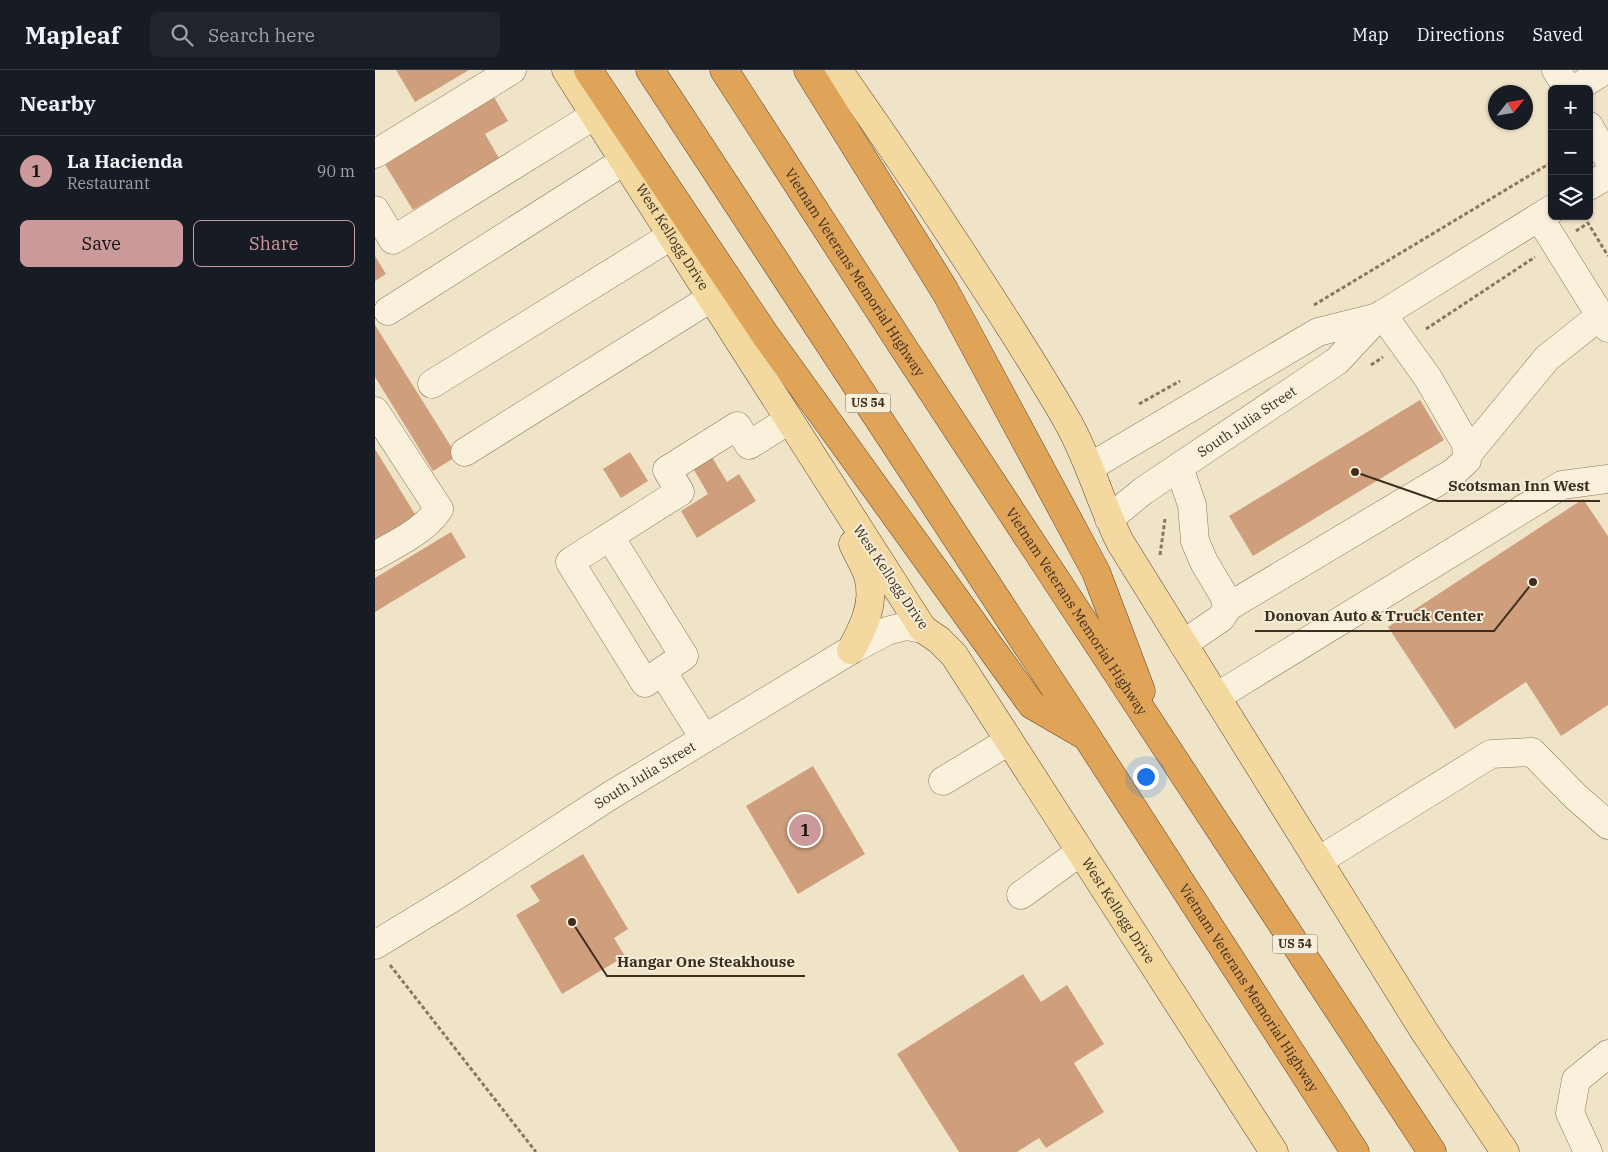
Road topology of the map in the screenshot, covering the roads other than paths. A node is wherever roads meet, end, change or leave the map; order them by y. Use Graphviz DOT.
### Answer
graph roads {
  1 [pos="512,70"];
  2 [pos="566,70"];
  3 [pos="588,70"];
  4 [pos="650,70"];
  5 [pos="723,70"];
  6 [pos="808,70"];
  7 [pos="838,70"];
  8 [pos="1556,70"];
  9 [pos="1605,70"];
  10 [pos="1565,85"];
  11 [pos="1581,85"];
  12 [pos="595,115"];
  13 [pos="1591,130"];
  14 [pos="375,154"];
  15 [pos="1608,158"];
  16 [pos="624,161"];
  17 [pos="1608,175"];
  18 [pos="1593,184"];
  19 [pos="375,210"];
  20 [pos="1546,213"];
  21 [pos="671,236"];
  22 [pos="711,298"];
  23 [pos="388,311"];
  24 [pos="1380,316"];
  25 [pos="1604,322"];
  26 [pos="432,384"];
  27 [pos="375,411"];
  28 [pos="789,420"];
  29 [pos="465,452"];
  30 [pos="1467,455"];
  31 [pos="815,461"];
  32 [pos="1090,467"];
  33 [pos="1182,477"];
  34 [pos="1608,480"];
  35 [pos="1109,519"];
  36 [pos="610,536"];
  37 [pos="375,556"];
  38 [pos="1228,607"];
  39 [pos="923,629"];
  40 [pos="1183,644"];
  41 [pos="851,650"];
  42 [pos="662,671"];
  43 [pos="1216,697"];
  44 [pos="1158,736"];
  45 [pos="1087,737"];
  46 [pos="704,738"];
  47 [pos="1009,740"];
  48 [pos="943,781"];
  49 [pos="1608,825"];
  50 [pos="1080,852"];
  51 [pos="1318,861"];
  52 [pos="1021,895"];
  53 [pos="381,953"];
  54 [pos="1608,1054"];
  55 [pos="1274,1152"];
  56 [pos="1355,1152"];
  57 [pos="1432,1152"];
  58 [pos="1505,1152"];
  59 [pos="1588,1152"];
  1 -- 14 [label="street"];
  2 -- 12 [label="main road, West Kellogg Drive"];
  3 -- 45 [label="highway"];
  4 -- 45 [label="highway, Vietnam Veterans Memorial Highway / US 54"];
  5 -- 44 [label="highway, Vietnam Veterans Memorial Highway / US 54"];
  6 -- 44 [label="highway"];
  7 -- 32 [label="main road"];
  8 -- 10 [label="street"];
  9 -- 11 [label="street"];
  12 -- 16 [label="main road, West Kellogg Drive"];
  12 -- 19 [label="street"];
  13 -- 15 [label="street"];
  16 -- 21 [label="main road, West Kellogg Drive"];
  16 -- 23 [label="street"];
  17 -- 18 [label="street"];
  20 -- 24 [label="street, South Julia Street"];
  20 -- 25 [label="street"];
  21 -- 22 [label="main road, West Kellogg Drive"];
  21 -- 26 [label="street"];
  22 -- 28 [label="main road, West Kellogg Drive"];
  22 -- 29 [label="street"];
  24 -- 30 [label="street"];
  24 -- 32 [label="street, South Julia Street"];
  24 -- 33 [label="street, South Julia Street"];
  25 -- 30 [label="street"];
  27 -- 37 [label="street"];
  28 -- 31 [label="main road, West Kellogg Drive"];
  28 -- 36 [label="street"];
  30 -- 38 [label="street"];
  31 -- 39 [label="main road, West Kellogg Drive"];
  31 -- 41 [label="main road"];
  32 -- 35 [label="main road"];
  33 -- 35 [label="street, South Julia Street"];
  33 -- 38 [label="street"];
  34 -- 43 [label="street"];
  35 -- 40 [label="main road"];
  36 -- 42 [label="street"];
  36 -- 42 [label="street"];
  38 -- 40 [label="street"];
  39 -- 41 [label="street, South Julia Street"];
  39 -- 47 [label="main road, West Kellogg Drive"];
  40 -- 43 [label="main road"];
  41 -- 46 [label="street, South Julia Street"];
  42 -- 46 [label="street"];
  43 -- 51 [label="main road"];
  44 -- 57 [label="highway, Vietnam Veterans Memorial Highway / US 54"];
  45 -- 56 [label="highway, Vietnam Veterans Memorial Highway / US 54"];
  46 -- 53 [label="street, South Julia Street"];
  47 -- 48 [label="street"];
  47 -- 50 [label="main road, West Kellogg Drive"];
  49 -- 51 [label="street"];
  50 -- 52 [label="street"];
  50 -- 55 [label="main road, West Kellogg Drive"];
  51 -- 58 [label="main road"];
  54 -- 59 [label="street"];
}
